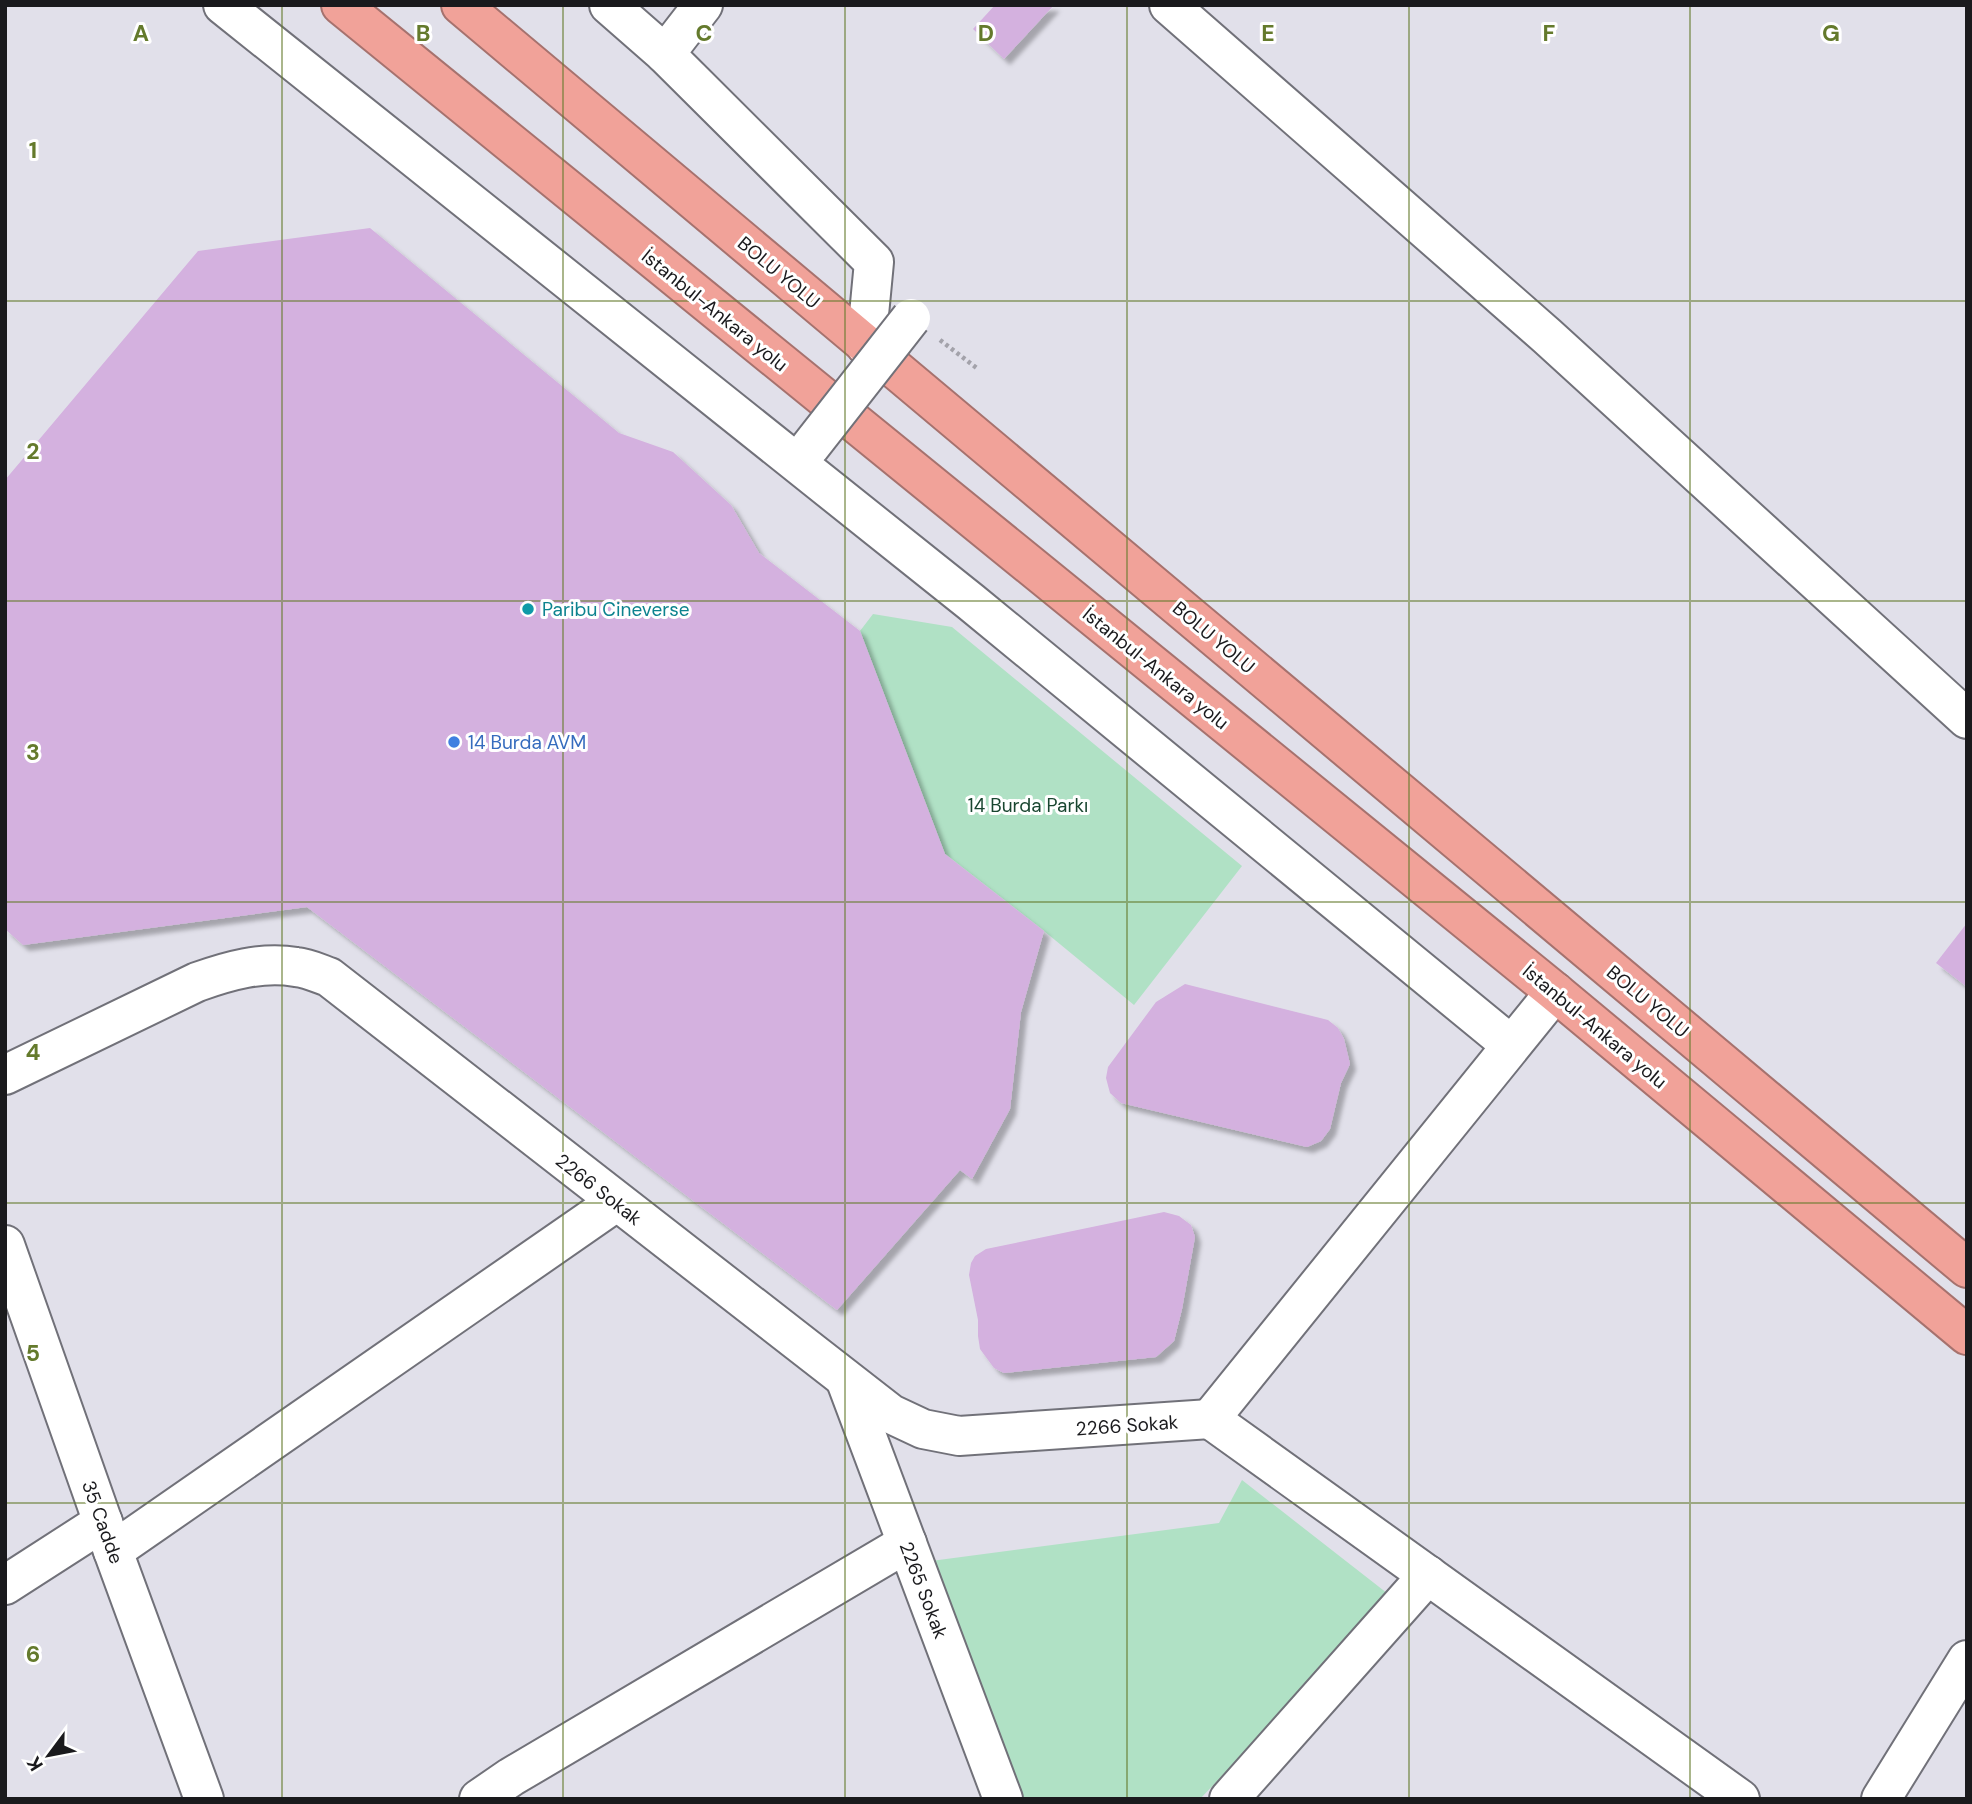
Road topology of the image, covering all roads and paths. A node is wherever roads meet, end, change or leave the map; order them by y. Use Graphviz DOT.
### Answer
graph roads {
  1 [pos="223,5"];
  2 [pos="319,5"];
  3 [pos="341,5"];
  4 [pos="461,5"];
  5 [pos="496,5"];
  6 [pos="609,5"];
  7 [pos="703,5"];
  8 [pos="1169,5"];
  9 [pos="383,41"];
  10 [pos="665,54"];
  11 [pos="639,153"];
  12 [pos="911,318"];
  13 [pos="866,346"];
  14 [pos="978,369"];
  15 [pos="810,447"];
  16 [pos="1967,719"];
  17 [pos="1555,992"];
  18 [pos="1511,1045"];
  19 [pos="5,1075"];
  20 [pos="616,1202"];
  21 [pos="5,1245"];
  22 [pos="1967,1268"];
  23 [pos="1967,1335"];
  24 [pos="846,1381"];
  25 [pos="1210,1419"];
  26 [pos="108,1537"];
  27 [pos="907,1543"];
  28 [pos="1428,1576"];
  29 [pos="5,1585"];
  30 [pos="1967,1660"];
  31 [pos="204,1799"];
  32 [pos="479,1799"];
  33 [pos="1003,1799"];
  34 [pos="1229,1799"];
  35 [pos="1740,1799"];
  36 [pos="1881,1799"];
  1 -- 18 [label="street"];
  2 -- 9 [label="highway"];
  3 -- 9 [label="highway, İstanbul-Ankara yolu"];
  4 -- 11 [label="highway, BOLU YOLU"];
  5 -- 11 [label="highway"];
  6 -- 10 [label="street"];
  7 -- 10 [label="street"];
  8 -- 16 [label="street"];
  9 -- 17 [label="highway, İstanbul-Ankara yolu"];
  10 -- 13 [label="street"];
  11 -- 13 [label="highway, BOLU YOLU"];
  12 -- 14 [label="path"];
  12 -- 15 [label="street, bridge"];
  13 -- 22 [label="highway, BOLU YOLU"];
  17 -- 18 [label="street"];
  17 -- 23 [label="highway, İstanbul-Ankara yolu"];
  18 -- 25 [label="street"];
  19 -- 20 [label="street, 2266 Sokak"];
  20 -- 24 [label="street, 2266 Sokak"];
  20 -- 26 [label="street"];
  21 -- 26 [label="street, 35 Cadde"];
  24 -- 25 [label="street, 2266 Sokak"];
  24 -- 27 [label="street, 2265 Sokak"];
  25 -- 28 [label="street"];
  26 -- 29 [label="street"];
  26 -- 31 [label="street, 35 Cadde"];
  27 -- 32 [label="street"];
  27 -- 33 [label="street, 2265 Sokak"];
  28 -- 34 [label="street"];
  28 -- 35 [label="street"];
  30 -- 36 [label="street"];
}
